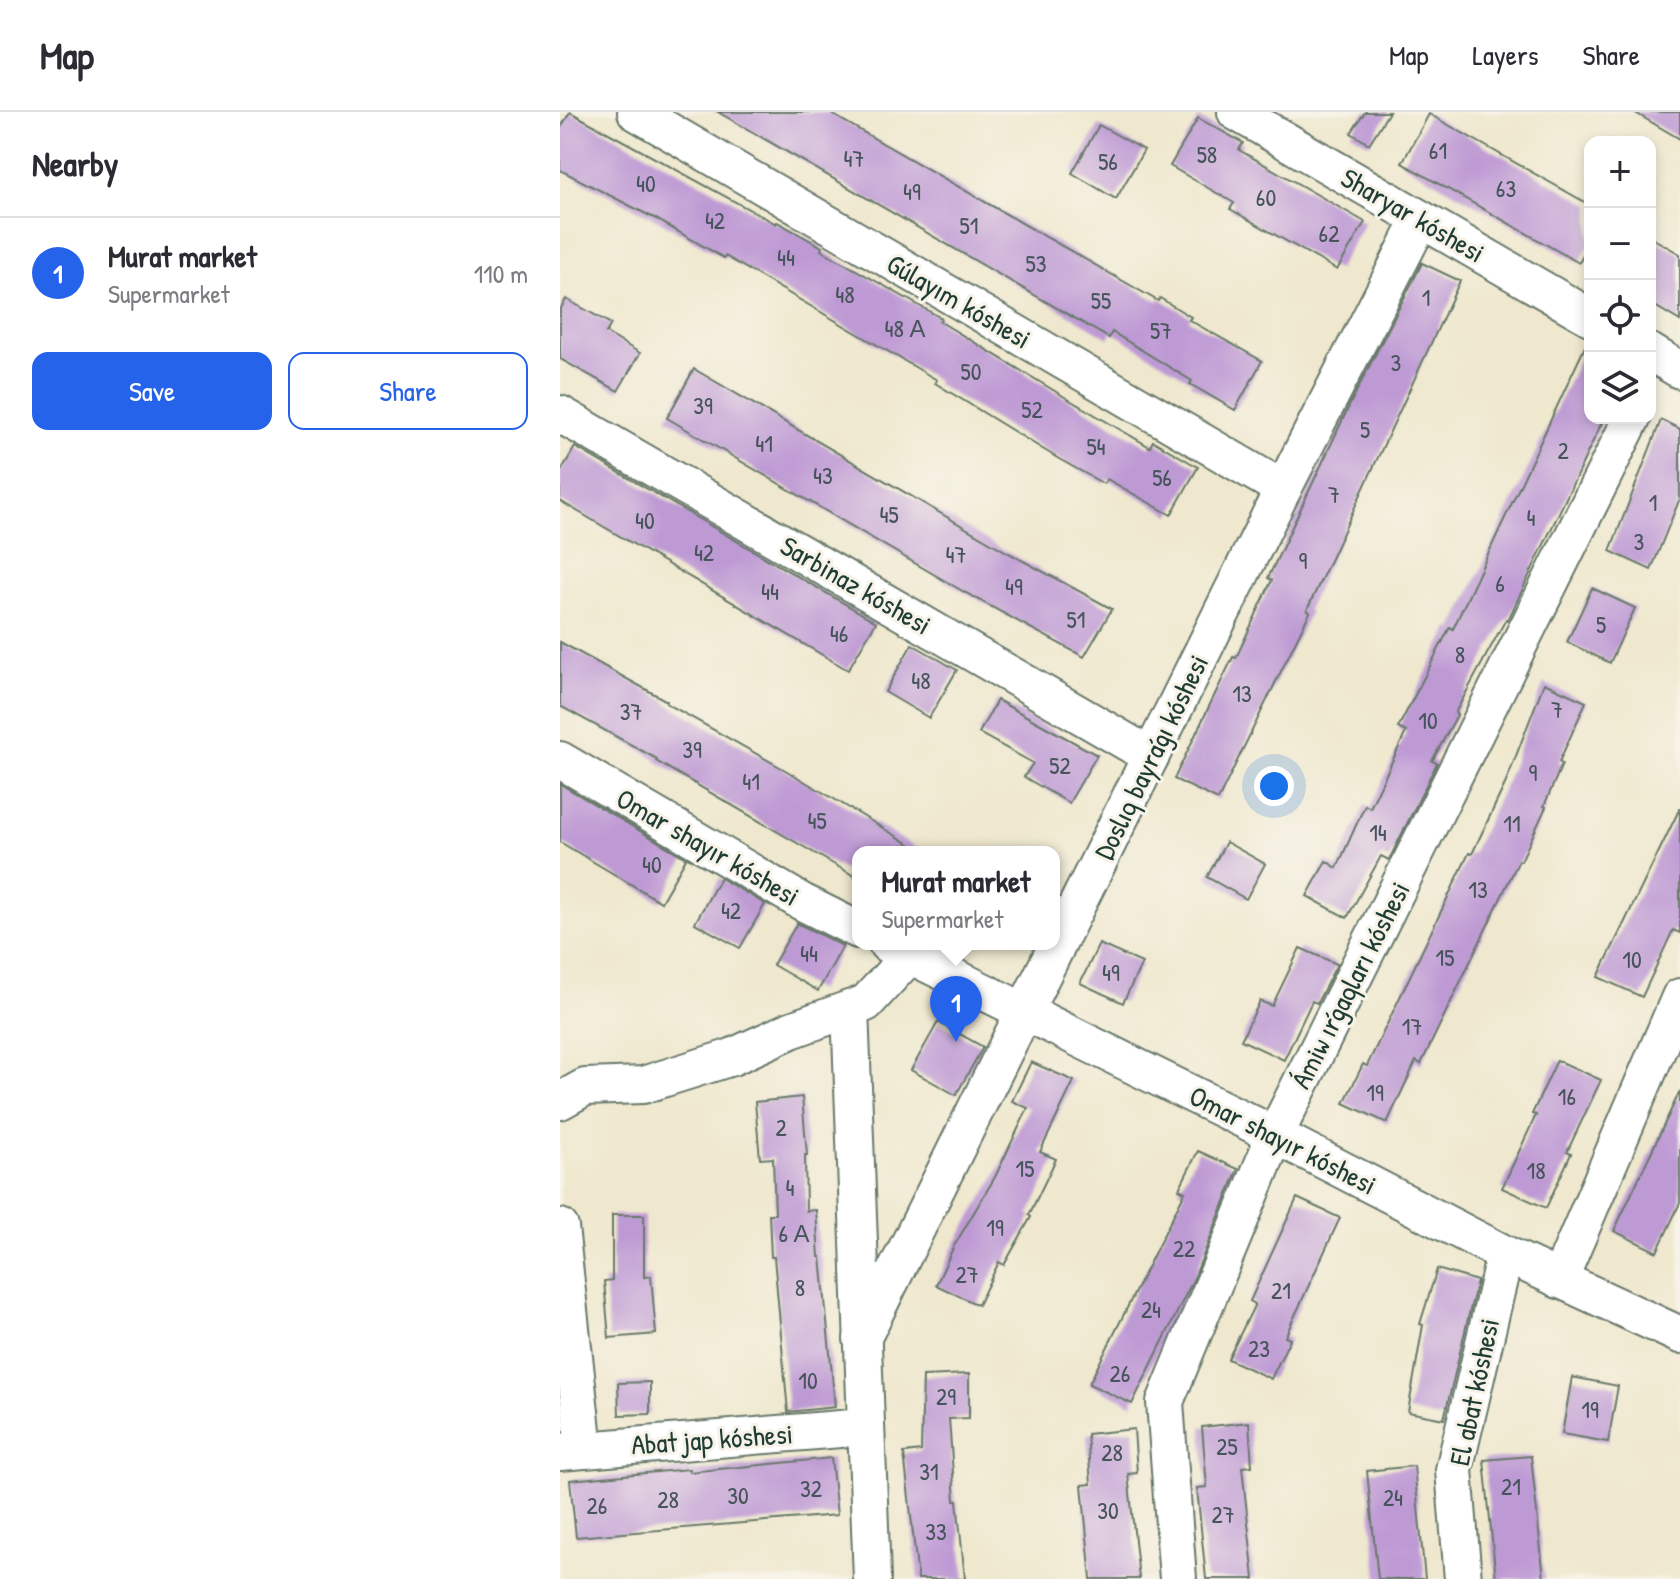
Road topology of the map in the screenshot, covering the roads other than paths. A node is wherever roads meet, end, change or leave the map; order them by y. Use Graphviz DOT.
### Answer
graph roads {
  1 [pos="636,112"];
  2 [pos="1236,112"];
  3 [pos="1421,219"];
  4 [pos="1584,314"];
  5 [pos="560,414"];
  6 [pos="1629,424"];
  7 [pos="1283,489"];
  8 [pos="1151,756"];
  9 [pos="560,760"];
  10 [pos="852,927"];
  11 [pos="1060,939"];
  12 [pos="898,950"];
  13 [pos="1055,950"];
  14 [pos="1680,997"];
  15 [pos="850,1009"];
  16 [pos="1024,1012"];
  17 [pos="560,1101"];
  18 [pos="1275,1135"];
  19 [pos="560,1227"];
  20 [pos="1505,1254"];
  21 [pos="1559,1280"];
  22 [pos="1680,1335"];
  23 [pos="862,1339"];
  24 [pos="865,1427"];
  25 [pos="572,1450"];
  26 [pos="872,1579"];
  27 [pos="1178,1579"];
  28 [pos="1463,1579"];
  1 -- 7 [label="street, Gúlayım kóshesi"];
  2 -- 3 [label="street, Sharyar kóshesi"];
  3 -- 4 [label="street, Sharyar kóshesi"];
  3 -- 7 [label="street, Doslıq bayraǵı kóshesi"];
  5 -- 8 [label="street, Sarbinaz kóshesi"];
  6 -- 18 [label="street, Ámiw ırǵaqları kóshesi"];
  7 -- 8 [label="street, Doslıq bayraǵı kóshesi"];
  8 -- 11 [label="street, Doslıq bayraǵı kóshesi"];
  9 -- 10 [label="street, Omar shayır kóshesi"];
  12 -- 15 [label="street"];
  12 -- 16 [label="street, Omar shayır kóshesi"];
  13 -- 16 [label="street, Doslıq bayraǵı kóshesi"];
  14 -- 21 [label="street"];
  15 -- 17 [label="street"];
  15 -- 23 [label="street, Doslıq bayraǵı kóshesi"];
  16 -- 18 [label="street, Omar shayır kóshesi"];
  16 -- 23 [label="street, Doslıq bayraǵı kóshesi"];
  18 -- 20 [label="street, Omar shayır kóshesi"];
  18 -- 27 [label="street, Ámiw ırǵaqları kóshesi"];
  19 -- 25 [label="street"];
  20 -- 21 [label="street, Omar shayır kóshesi"];
  20 -- 28 [label="street, El abat kóshesi"];
  21 -- 22 [label="street, Omar shayır kóshesi"];
  23 -- 24 [label="street, Doslıq bayraǵı kóshesi"];
  24 -- 25 [label="street, Abat jap kóshesi"];
  24 -- 26 [label="street, Doslıq bayraǵı kóshesi"];
}
